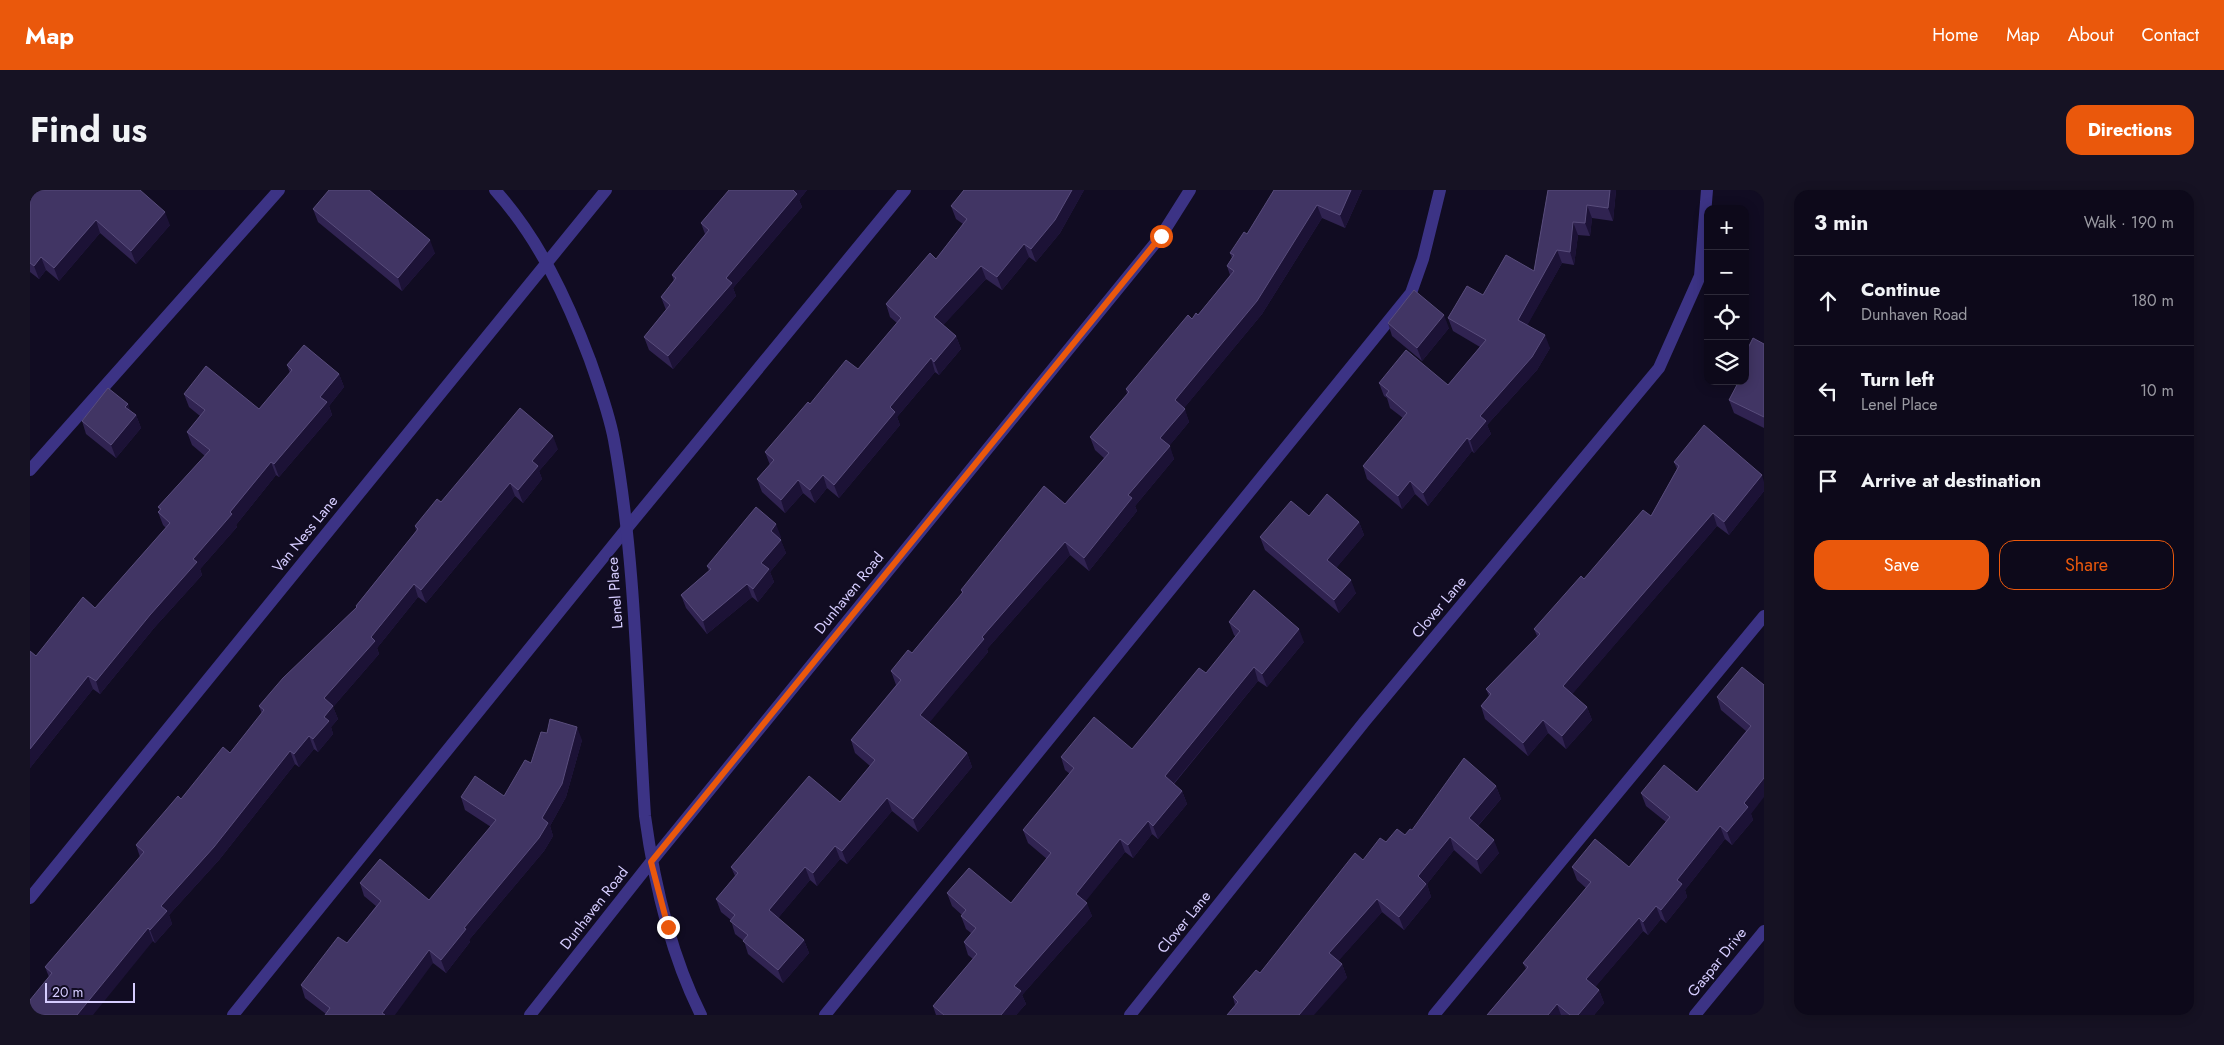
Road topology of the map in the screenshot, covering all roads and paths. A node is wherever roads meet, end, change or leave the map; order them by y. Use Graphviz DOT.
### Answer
graph roads {
  1 [pos="279,190"];
  2 [pos="495,190"];
  3 [pos="606,190"];
  4 [pos="905,190"];
  5 [pos="1190,190"];
  6 [pos="1440,190"];
  7 [pos="1707,190"];
  8 [pos="547,262"];
  9 [pos="30,470"];
  10 [pos="627,528"];
  11 [pos="1764,616"];
  12 [pos="651,862"];
  13 [pos="30,898"];
  14 [pos="1764,931"];
  15 [pos="232,1015"];
  16 [pos="530,1015"];
  17 [pos="701,1015"];
  18 [pos="825,1015"];
  19 [pos="1130,1015"];
  20 [pos="1434,1015"];
  21 [pos="1695,1015"];
  1 -- 9 [label="street"];
  2 -- 8 [label="street, Lenel Place"];
  3 -- 8 [label="street, Van Ness Lane"];
  4 -- 10 [label="street"];
  5 -- 12 [label="street, Dunhaven Road"];
  6 -- 18 [label="street"];
  7 -- 19 [label="street, Clover Lane"];
  8 -- 10 [label="street, Lenel Place"];
  8 -- 13 [label="street, Van Ness Lane"];
  10 -- 12 [label="street, Lenel Place"];
  10 -- 15 [label="street"];
  11 -- 20 [label="street"];
  12 -- 16 [label="street, Dunhaven Road"];
  12 -- 17 [label="street, Lenel Place"];
  14 -- 21 [label="street, Gaspar Drive"];
}
